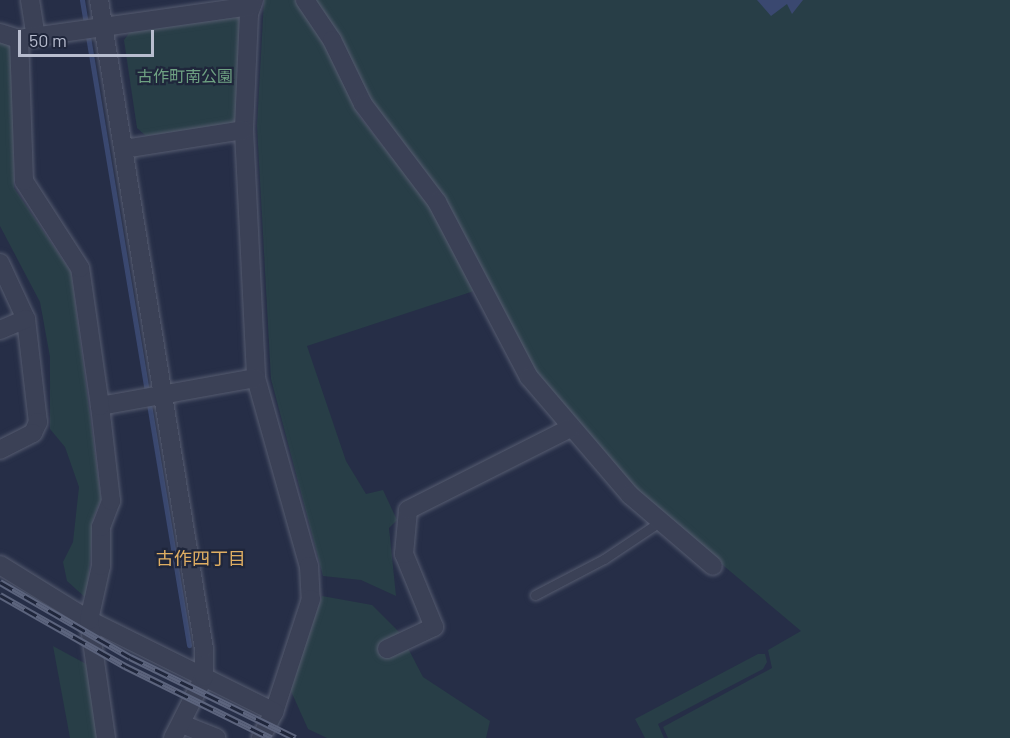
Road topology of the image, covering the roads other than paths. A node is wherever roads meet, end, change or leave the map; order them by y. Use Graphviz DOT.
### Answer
graph roads {
  1 [pos="30,0"];
  2 [pos="99,0"];
  3 [pos="305,0"];
  4 [pos="253,3"];
  5 [pos="205,6"];
  6 [pos="104,28"];
  7 [pos="0,33"];
  8 [pos="28,39"];
  9 [pos="244,130"];
  10 [pos="124,149"];
  11 [pos="0,263"];
  12 [pos="27,319"];
  13 [pos="0,330"];
  14 [pos="256,378"];
  15 [pos="164,395"];
  16 [pos="100,406"];
  17 [pos="570,428"];
  18 [pos="0,450"];
  19 [pos="661,521"];
  20 [pos="0,565"];
  21 [pos="713,566"];
  22 [pos="536,595"];
  23 [pos="89,620"];
  24 [pos="387,649"];
  25 [pos="204,677"];
  26 [pos="274,712"];
  27 [pos="178,731"];
  28 [pos="105,738"];
  29 [pos="216,738"];
  30 [pos="261,738"];
  1 -- 8 [label="street"];
  2 -- 6 [label="street"];
  3 -- 17 [label="street"];
  4 -- 5 [label="street"];
  4 -- 9 [label="street"];
  5 -- 6 [label="street"];
  6 -- 8 [label="street"];
  6 -- 10 [label="street"];
  7 -- 8 [label="street"];
  8 -- 16 [label="street"];
  9 -- 10 [label="street"];
  9 -- 14 [label="street"];
  10 -- 15 [label="street"];
  11 -- 12 [label="street"];
  12 -- 13 [label="street"];
  12 -- 18 [label="street"];
  14 -- 15 [label="street"];
  14 -- 26 [label="street"];
  15 -- 16 [label="street"];
  15 -- 25 [label="street"];
  16 -- 23 [label="street"];
  17 -- 19 [label="street"];
  17 -- 24 [label="street"];
  19 -- 21 [label="street"];
  19 -- 22 [label="lane"];
  20 -- 23 [label="street"];
  23 -- 25 [label="street"];
  23 -- 28 [label="street"];
  25 -- 26 [label="street"];
  25 -- 27 [label="street"];
  26 -- 30 [label="street"];
  27 -- 29 [label="street"];
}
